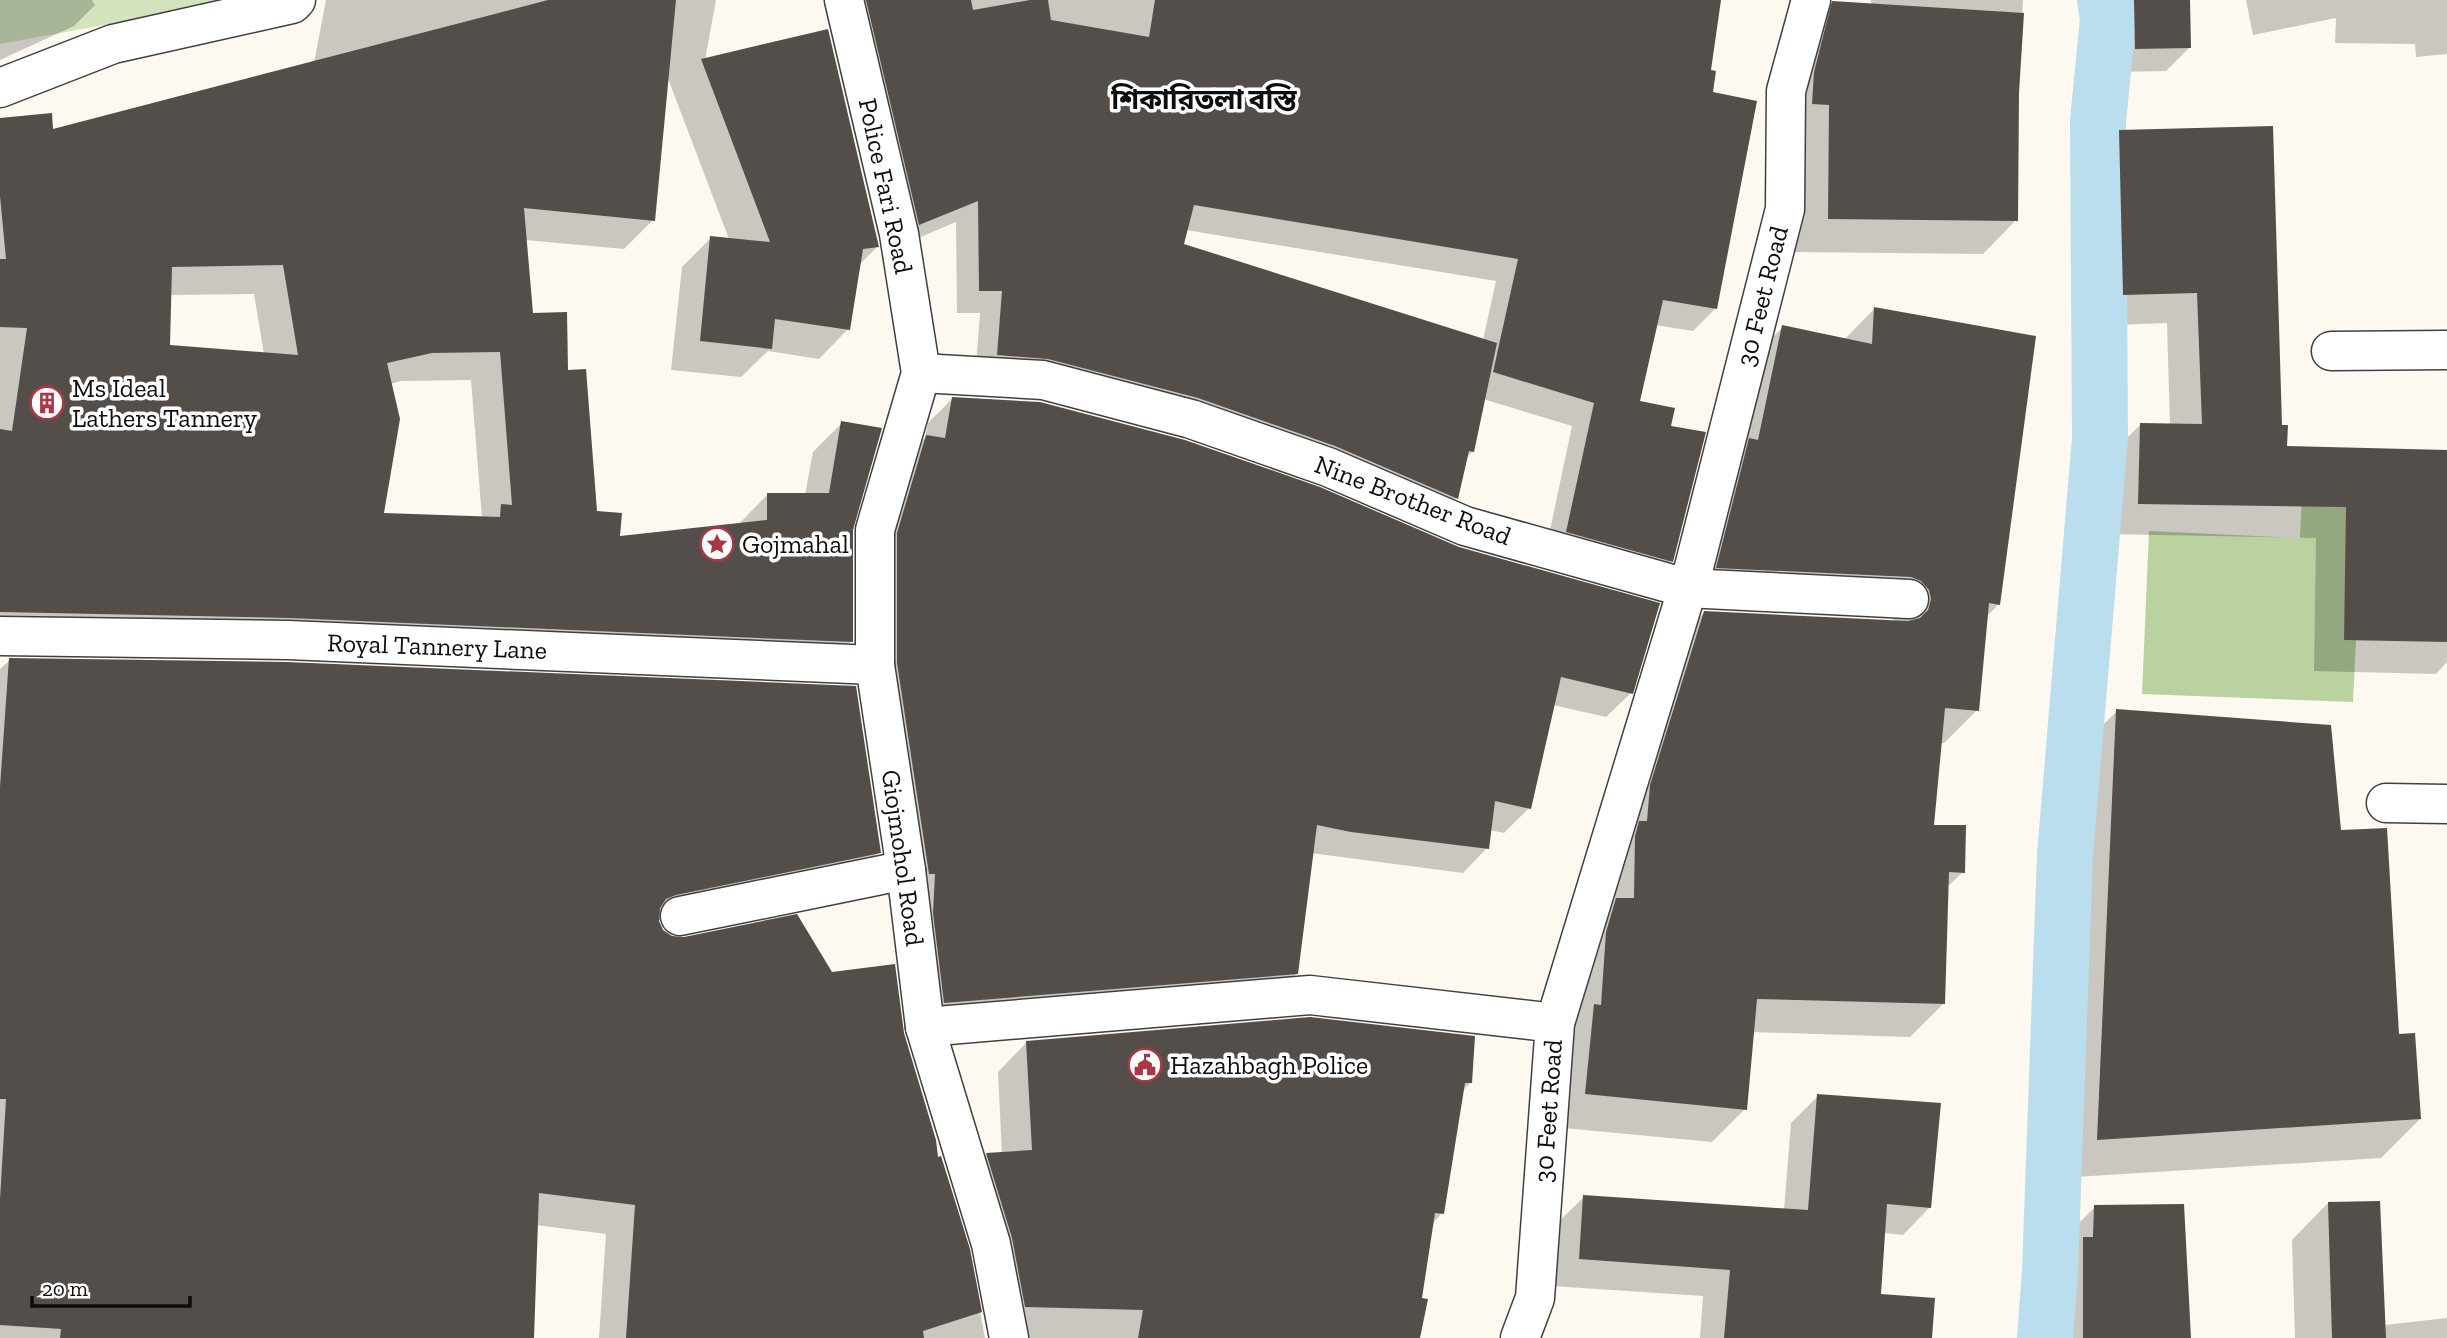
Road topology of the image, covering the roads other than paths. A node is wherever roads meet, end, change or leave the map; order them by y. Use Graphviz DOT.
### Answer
graph roads {
  1 [pos="296,0"];
  2 [pos="844,0"];
  3 [pos="1811,0"];
  4 [pos="0,88"];
  5 [pos="2447,350"];
  6 [pos="2331,351"];
  7 [pos="921,373"];
  8 [pos="1686,588"];
  9 [pos="1909,599"];
  10 [pos="0,636"];
  11 [pos="874,665"];
  12 [pos="2386,803"];
  13 [pos="2447,804"];
  14 [pos="906,870"];
  15 [pos="680,916"];
  16 [pos="1555,1023"];
  17 [pos="925,1027"];
  18 [pos="1009,1338"];
  19 [pos="1520,1338"];
  1 -- 4 [label="street"];
  2 -- 7 [label="street, Police Fari Road"];
  3 -- 8 [label="street, 30 Feet Road"];
  5 -- 6 [label="street"];
  7 -- 8 [label="street, Nine Brother Road"];
  7 -- 11 [label="street, Giojmohol Road"];
  8 -- 9 [label="street, Nine Brother Road"];
  8 -- 16 [label="street, 30 Feet Road"];
  10 -- 11 [label="street, Royal Tannery Lane"];
  11 -- 14 [label="street, Giojmohol Road"];
  12 -- 13 [label="street"];
  14 -- 15 [label="street"];
  14 -- 17 [label="street, Giojmohol Road"];
  16 -- 17 [label="street"];
  16 -- 19 [label="street, 30 Feet Road"];
  17 -- 18 [label="street, Giojmohol Road"];
}
